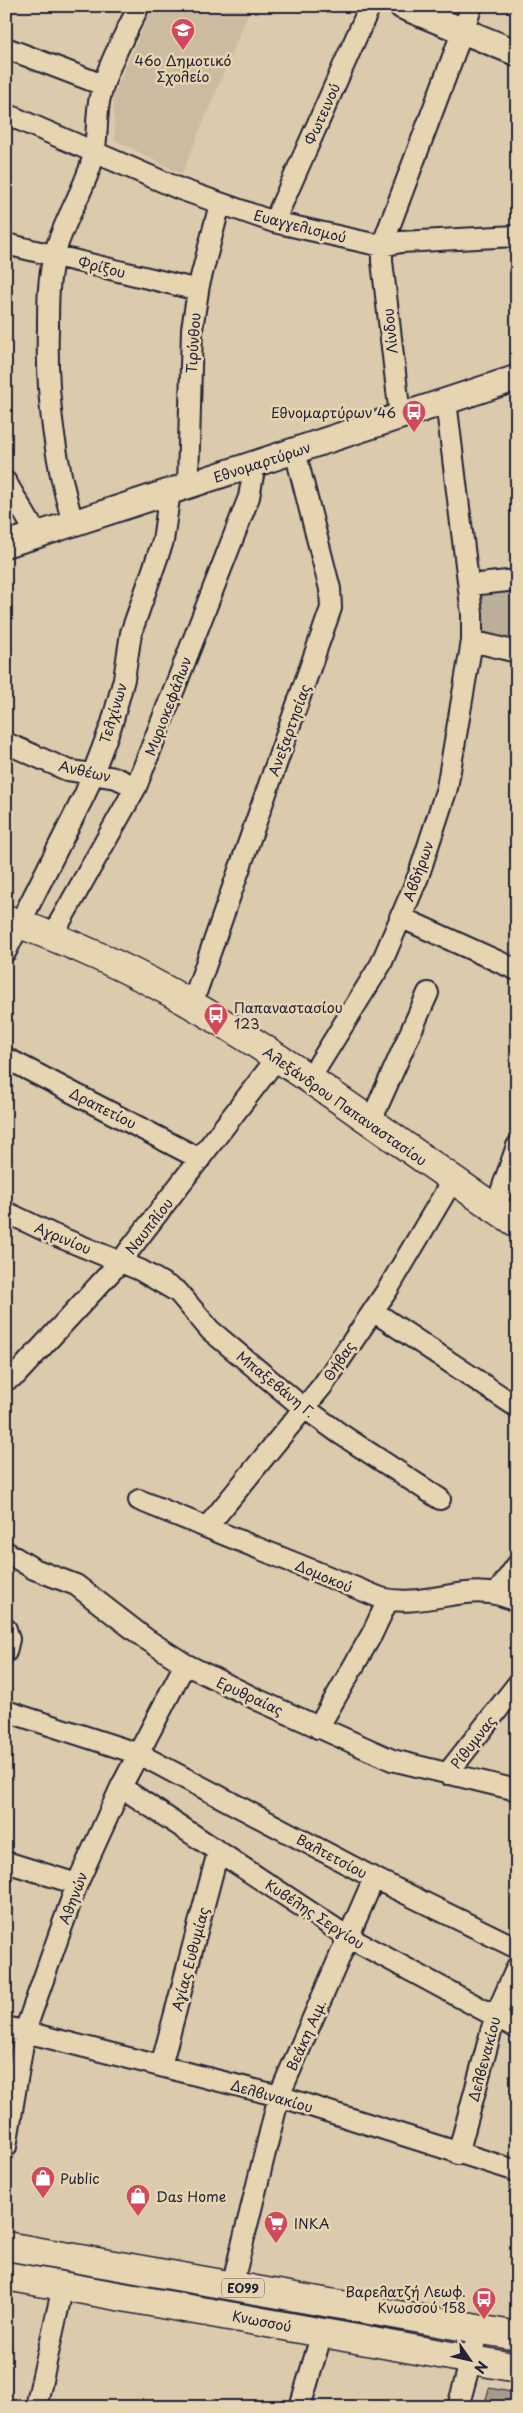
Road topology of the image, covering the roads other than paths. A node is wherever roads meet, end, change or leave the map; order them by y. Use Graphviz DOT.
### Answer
graph roads {
  1 [pos="139,6"];
  2 [pos="370,6"];
  3 [pos="402,6"];
  4 [pos="472,6"];
  5 [pos="462,31"];
  6 [pos="6,48"];
  7 [pos="517,53"];
  8 [pos="103,85"];
  9 [pos="6,114"];
  10 [pos="95,152"];
  11 [pos="220,204"];
  12 [pos="274,222"];
  13 [pos="517,236"];
  14 [pos="6,244"];
  15 [pos="382,246"];
  16 [pos="54,255"];
  17 [pos="198,290"];
  18 [pos="517,378"];
  19 [pos="446,401"];
  20 [pos="400,416"];
  21 [pos="295,451"];
  22 [pos="256,464"];
  23 [pos="6,482"];
  24 [pos="179,488"];
  25 [pos="72,523"];
  26 [pos="37,536"];
  27 [pos="6,544"];
  28 [pos="517,580"];
  29 [pos="470,585"];
  30 [pos="472,641"];
  31 [pos="517,652"];
  32 [pos="6,743"];
  33 [pos="93,775"];
  34 [pos="136,787"];
  35 [pos="400,917"];
  36 [pos="13,921"];
  37 [pos="52,936"];
  38 [pos="6,951"];
  39 [pos="517,970"];
  40 [pos="428,993"];
  41 [pos="192,1004"];
  42 [pos="6,1058"];
  43 [pos="277,1058"];
  44 [pos="309,1080"];
  45 [pos="370,1123"];
  46 [pos="517,1146"];
  47 [pos="200,1159"];
  48 [pos="452,1181"];
  49 [pos="6,1212"];
  50 [pos="506,1216"];
  51 [pos="121,1261"];
  52 [pos="373,1311"];
  53 [pos="6,1380"];
  54 [pos="517,1407"];
  55 [pos="305,1408"];
  56 [pos="440,1499"];
  57 [pos="138,1500"];
  58 [pos="207,1527"];
  59 [pos="6,1552"];
  60 [pos="517,1565"];
  61 [pos="497,1593"];
  62 [pos="388,1600"];
  63 [pos="517,1602"];
  64 [pos="6,1629"];
  65 [pos="6,1652"];
  66 [pos="185,1664"];
  67 [pos="517,1685"];
  68 [pos="6,1711"];
  69 [pos="318,1728"];
  70 [pos="144,1757"];
  71 [pos="448,1774"];
  72 [pos="121,1787"];
  73 [pos="517,1790"];
  74 [pos="218,1852"];
  75 [pos="6,1862"];
  76 [pos="374,1878"];
  77 [pos="77,1884"];
  78 [pos="348,1937"];
  79 [pos="517,1948"];
  80 [pos="517,1967"];
  81 [pos="495,2017"];
  82 [pos="517,2028"];
  83 [pos="15,2029"];
  84 [pos="161,2066"];
  85 [pos="279,2096"];
  86 [pos="6,2147"];
  87 [pos="458,2154"];
  88 [pos="517,2171"];
  89 [pos="6,2246"];
  90 [pos="6,2276"];
  91 [pos="63,2286"];
  92 [pos="232,2286"];
  93 [pos="479,2330"];
  94 [pos="322,2333"];
  95 [pos="517,2336"];
  96 [pos="470,2361"];
  97 [pos="517,2368"];
  98 [pos="36,2407"];
  99 [pos="300,2407"];
  100 [pos="458,2407"];
  1 -- 8 [label="street"];
  2 -- 12 [label="street, Φωτεινού"];
  3 -- 5 [label="street"];
  4 -- 5 [label="street"];
  5 -- 7 [label="street"];
  5 -- 15 [label="street"];
  6 -- 8 [label="street"];
  8 -- 10 [label="street"];
  9 -- 10 [label="street, Ευαγγελισμού"];
  10 -- 11 [label="street, Ευαγγελισμού"];
  10 -- 16 [label="street"];
  11 -- 12 [label="street, Ευαγγελισμού"];
  11 -- 17 [label="street, Τιρύνθου"];
  12 -- 15 [label="street, Ευαγγελισμού"];
  13 -- 15 [label="street, Ευαγγελισμού"];
  14 -- 16 [label="street, Φρίξου"];
  15 -- 20 [label="street, Λίνδου"];
  16 -- 17 [label="street, Φρίξου"];
  16 -- 25 [label="street"];
  17 -- 24 [label="street, Τιρύνθου"];
  18 -- 19 [label="street, Εθνομαρτύρων"];
  19 -- 20 [label="street, Εθνομαρτύρων"];
  19 -- 29 [label="street"];
  20 -- 21 [label="street, Εθνομαρτύρων"];
  21 -- 22 [label="street, Εθνομαρτύρων"];
  21 -- 41 [label="street, Ανεξαρτησίας"];
  22 -- 24 [label="street, Εθνομαρτύρων"];
  22 -- 34 [label="street, Μυριοκεφάλων"];
  23 -- 26 [label="street"];
  24 -- 25 [label="street, Εθνομαρτύρων"];
  24 -- 33 [label="street, Τελχίνων"];
  25 -- 26 [label="street, Εθνομαρτύρων"];
  26 -- 27 [label="street, Εθνομαρτύρων"];
  28 -- 29 [label="street"];
  29 -- 30 [label="street, Αβδήρων"];
  30 -- 31 [label="street"];
  30 -- 35 [label="street, Αβδήρων"];
  32 -- 33 [label="street, Ανθέων"];
  33 -- 34 [label="street, Ανθέων"];
  33 -- 36 [label="street, Τελχίνων"];
  34 -- 37 [label="street, Μυριοκεφάλων"];
  35 -- 39 [label="street"];
  35 -- 44 [label="street, Αβδήρων"];
  36 -- 37 [label="main road, Αλεξάνδρου Παπαναστασίου"];
  36 -- 38 [label="street, Τελχίνων"];
  37 -- 41 [label="main road, Αλεξάνδρου Παπαναστασίου"];
  40 -- 45 [label="street"];
  41 -- 43 [label="main road, Αλεξάνδρου Παπαναστασίου"];
  42 -- 47 [label="street, Δραπετίου"];
  43 -- 44 [label="main road, Αλεξάνδρου Παπαναστασίου"];
  43 -- 47 [label="street, Ναυπλίου"];
  44 -- 45 [label="main road, Αλεξάνδρου Παπαναστασίου"];
  45 -- 48 [label="main road, Αλεξάνδρου Παπαναστασίου"];
  46 -- 50 [label="street"];
  47 -- 51 [label="street, Ναυπλίου"];
  48 -- 50 [label="main road, Αλεξάνδρου Παπαναστασίου"];
  48 -- 52 [label="street, Θήβας"];
  49 -- 51 [label="street, Αγρινίου"];
  51 -- 53 [label="street, Ναυπλίου"];
  51 -- 55 [label="street, Μπαξεβάνη Γ."];
  52 -- 54 [label="street"];
  52 -- 55 [label="street, Θήβας"];
  55 -- 56 [label="street, Μπαξεβάνη Γ."];
  55 -- 58 [label="street, Θήβας"];
  57 -- 58 [label="street, Δομοκού"];
  58 -- 62 [label="street, Δομοκού"];
  59 -- 66 [label="street, Ερυθραίας"];
  60 -- 61 [label="street"];
  61 -- 62 [label="street, Δομοκού"];
  61 -- 63 [label="street, Δομοκού"];
  62 -- 69 [label="street"];
  64 -- 65 [label="street"];
  66 -- 69 [label="street, Ερυθραίας"];
  66 -- 70 [label="street, Αθηνών"];
  67 -- 71 [label="street, Ρίθυμνας"];
  68 -- 70 [label="street, Βαλτετσίου"];
  69 -- 71 [label="street, Ερυθραίας"];
  70 -- 72 [label="street, Αθηνών"];
  70 -- 76 [label="street, Βαλτετσίου"];
  71 -- 73 [label="street, Ερυθραίας"];
  72 -- 74 [label="street, Κυβέλης Σεργίου"];
  72 -- 77 [label="street, Αθηνών"];
  74 -- 78 [label="street, Κυβέλης Σεργίου"];
  74 -- 84 [label="street, Αγίας Ευθυμίας"];
  75 -- 77 [label="street"];
  76 -- 78 [label="street, Βεάκη Αιμ."];
  76 -- 79 [label="street, Βαλτετσίου"];
  77 -- 83 [label="street, Αθηνών"];
  78 -- 81 [label="street, Κυβέλης Σεργίου"];
  78 -- 85 [label="street, Βεάκη Αιμ."];
  80 -- 81 [label="street, Δελβενακίου"];
  81 -- 82 [label="street, Κυβέλης Σεργίου"];
  81 -- 87 [label="street, Δελβενακίου"];
  83 -- 84 [label="street, Δελβινακίου"];
  83 -- 86 [label="street, Αθηνών"];
  84 -- 85 [label="street, Δελβινακίου"];
  85 -- 87 [label="street, Δελβινακίου"];
  85 -- 92 [label="street, Βεάκη Αιμ."];
  87 -- 88 [label="street, Δελβινακίου"];
  89 -- 92 [label="main road, Κνωσσού / ΕΟ99"];
  90 -- 91 [label="main road, Κνωσσού / ΕΟ99"];
  91 -- 94 [label="main road, Κνωσσού / ΕΟ99"];
  91 -- 98 [label="street"];
  92 -- 93 [label="main road, Κνωσσού / ΕΟ99"];
  93 -- 95 [label="main road, Κνωσσού / ΕΟ99"];
  93 -- 96 [label="street"];
  94 -- 96 [label="main road, Κνωσσού / ΕΟ99"];
  94 -- 99 [label="street"];
  96 -- 97 [label="main road, Κνωσσού / ΕΟ99"];
  96 -- 100 [label="street"];
}
